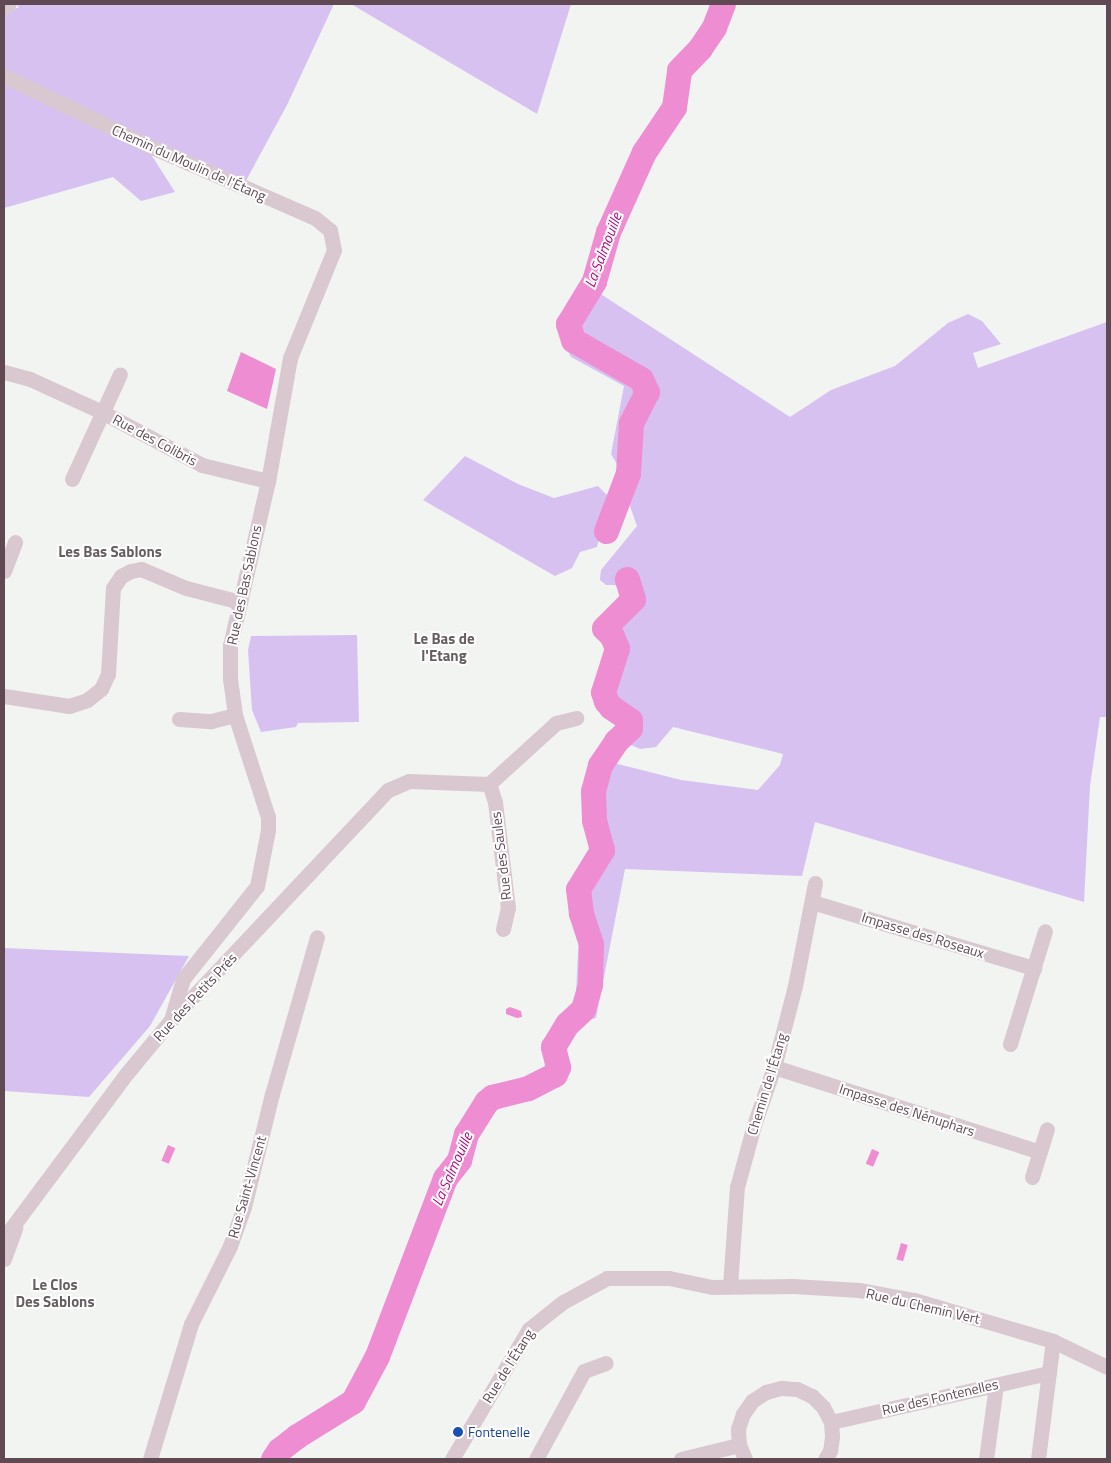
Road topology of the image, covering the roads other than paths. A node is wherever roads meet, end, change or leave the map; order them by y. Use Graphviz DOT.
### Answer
graph roads {
  1 [pos="9,4"];
  2 [pos="4,8"];
  3 [pos="4,76"];
  4 [pos="324,274"];
  5 [pos="4,372"];
  6 [pos="120,374"];
  7 [pos="102,412"];
  8 [pos="72,479"];
  9 [pos="268,481"];
  10 [pos="15,542"];
  11 [pos="4,571"];
  12 [pos="240,602"];
  13 [pos="4,696"];
  14 [pos="235,716"];
  15 [pos="576,718"];
  16 [pos="179,719"];
  17 [pos="489,784"];
  18 [pos="815,883"];
  19 [pos="812,902"];
  20 [pos="503,929"];
  21 [pos="1045,931"];
  22 [pos="317,937"];
  23 [pos="1034,968"];
  24 [pos="171,1020"];
  25 [pos="1010,1044"];
  26 [pos="774,1067"];
  27 [pos="1047,1129"];
  28 [pos="1040,1152"];
  29 [pos="1032,1177"];
  30 [pos="17,1220"];
  31 [pos="4,1238"];
  32 [pos="4,1259"];
  33 [pos="730,1286"];
  34 [pos="1053,1341"];
  35 [pos="606,1363"];
  36 [pos="1107,1367"];
  37 [pos="1049,1373"];
  38 [pos="996,1384"];
  39 [pos="831,1422"];
  40 [pos="742,1452"];
  41 [pos="457,1457"];
  42 [pos="150,1459"];
  43 [pos="536,1459"];
  44 [pos="681,1459"];
  45 [pos="825,1459"];
  46 [pos="986,1459"];
  47 [pos="1038,1459"];
  1 -- 2 [label="street"];
  3 -- 4 [label="street, Chemin du Moulin de l'Étang"];
  4 -- 9 [label="street, Rue des Bas Sablons"];
  5 -- 7 [label="street, Rue des Colibris"];
  6 -- 7 [label="street, Rue des Colibris"];
  7 -- 8 [label="street, Rue des Colibris"];
  7 -- 9 [label="street, Rue des Colibris"];
  9 -- 12 [label="street, Rue des Bas Sablons"];
  10 -- 11 [label="street"];
  12 -- 13 [label="street"];
  12 -- 14 [label="street, Rue des Bas Sablons"];
  14 -- 16 [label="street"];
  14 -- 24 [label="street, Rue des Bas Sablons"];
  15 -- 17 [label="street"];
  17 -- 20 [label="street, Rue des Saules"];
  17 -- 24 [label="street, Rue des Petits Prés"];
  18 -- 19 [label="street, Chemin de l'Étang"];
  19 -- 23 [label="street, Impasse des Roseaux"];
  19 -- 26 [label="street, Chemin de l'Étang"];
  21 -- 23 [label="street"];
  22 -- 42 [label="street, Rue Saint-Vincent"];
  23 -- 25 [label="street"];
  24 -- 30 [label="street, Rue des Petits Prés"];
  26 -- 28 [label="street, Impasse des Nénuphars"];
  26 -- 33 [label="street, Chemin de l'Étang"];
  27 -- 28 [label="street"];
  28 -- 29 [label="street"];
  30 -- 31 [label="street, Rue des Petits Prés"];
  30 -- 32 [label="street, Rue des Petits Prés"];
  33 -- 34 [label="street, Rue du Chemin Vert"];
  33 -- 41 [label="street, Rue de l'Étang"];
  34 -- 36 [label="street, Rue du Chemin Vert"];
  34 -- 37 [label="street"];
  35 -- 43 [label="street"];
  37 -- 38 [label="street, Rue des Fontenelles"];
  37 -- 47 [label="street"];
  38 -- 39 [label="street, Rue des Fontenelles"];
  38 -- 46 [label="street"];
  39 -- 40 [label="street"];
  39 -- 45 [label="street"];
  40 -- 44 [label="street"];
}
